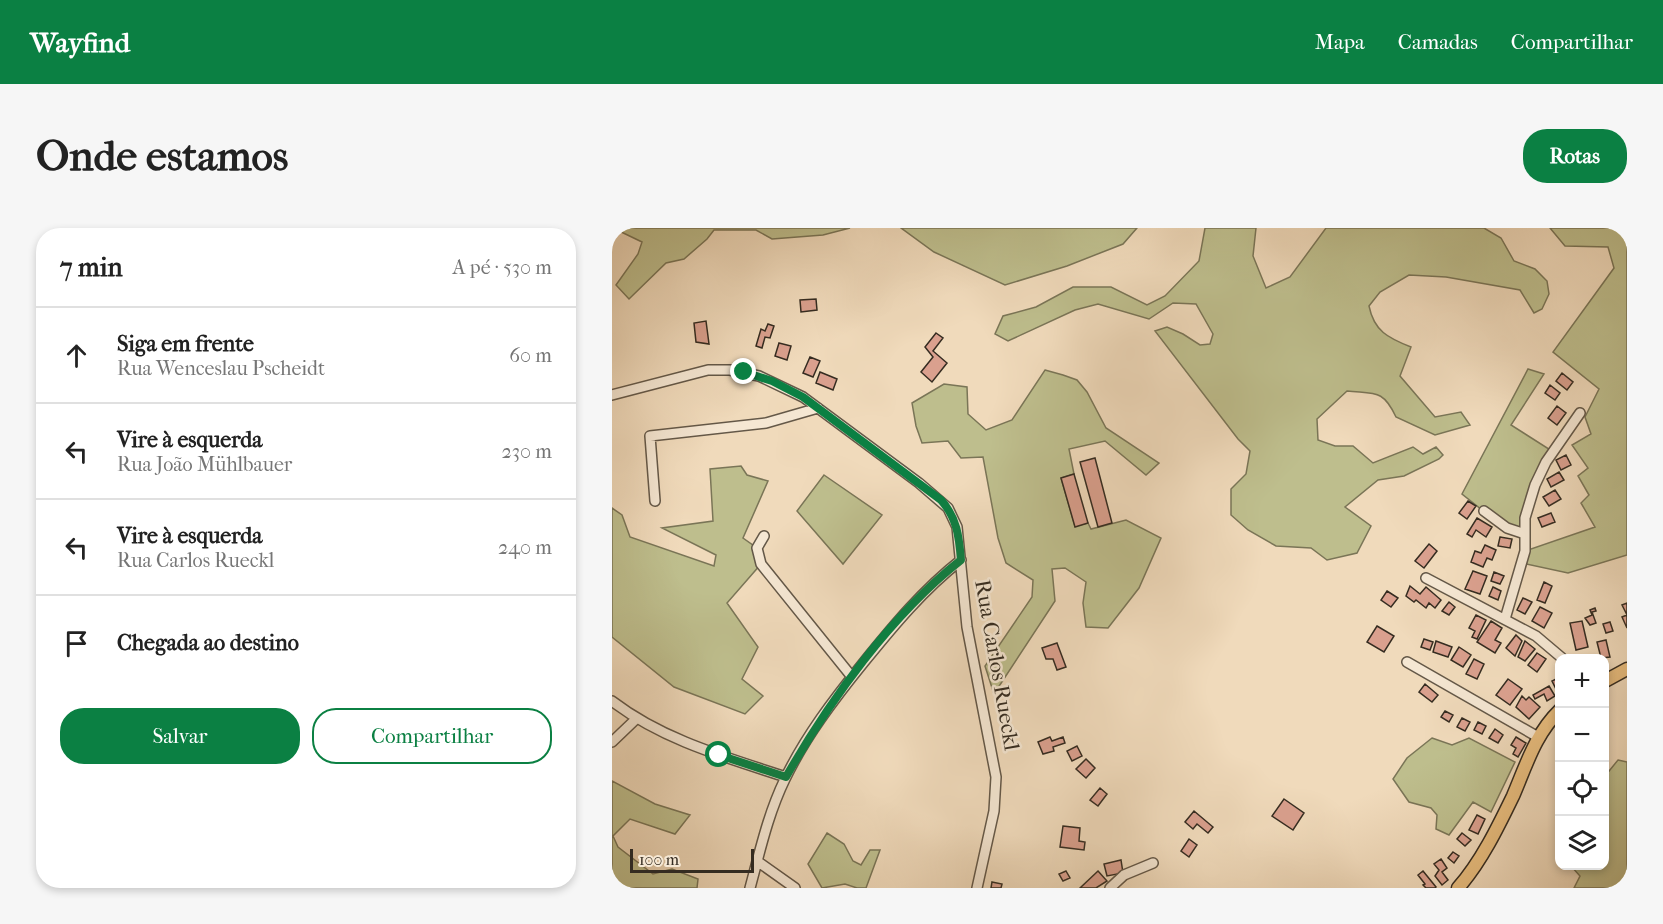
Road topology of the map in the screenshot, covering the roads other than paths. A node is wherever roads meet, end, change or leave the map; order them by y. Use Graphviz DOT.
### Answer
graph roads {
  1 [pos="612,394"];
  2 [pos="818,408"];
  3 [pos="1580,414"];
  4 [pos="656,501"];
  5 [pos="1484,511"];
  6 [pos="1525,534"];
  7 [pos="764,536"];
  8 [pos="961,560"];
  9 [pos="1426,578"];
  10 [pos="1505,620"];
  11 [pos="1558,654"];
  12 [pos="1407,662"];
  13 [pos="1627,669"];
  14 [pos="852,677"];
  15 [pos="1609,679"];
  16 [pos="612,701"];
  17 [pos="1555,716"];
  18 [pos="636,718"];
  19 [pos="1538,737"];
  20 [pos="612,742"];
  21 [pos="786,777"];
  22 [pos="757,861"];
  23 [pos="1153,863"];
  24 [pos="750,888"];
  25 [pos="795,888"];
  26 [pos="977,888"];
  27 [pos="1110,888"];
  28 [pos="1458,888"];
  1 -- 2 [label="street, Rua Carlos Rueckl"];
  2 -- 4 [label="street"];
  2 -- 8 [label="street, Rua Carlos Rueckl"];
  3 -- 6 [label="street"];
  5 -- 6 [label="street"];
  6 -- 10 [label="street"];
  7 -- 14 [label="street"];
  8 -- 14 [label="street"];
  8 -- 26 [label="street, Rua Carlos Rueckl"];
  9 -- 10 [label="street"];
  10 -- 11 [label="street"];
  12 -- 19 [label="street"];
  13 -- 15 [label="main road"];
  14 -- 21 [label="street"];
  16 -- 18 [label="street"];
  17 -- 19 [label="main road"];
  18 -- 20 [label="street"];
  18 -- 21 [label="street"];
  19 -- 28 [label="main road"];
  21 -- 22 [label="street"];
  22 -- 24 [label="street"];
  22 -- 25 [label="street"];
  23 -- 27 [label="street"];
}
